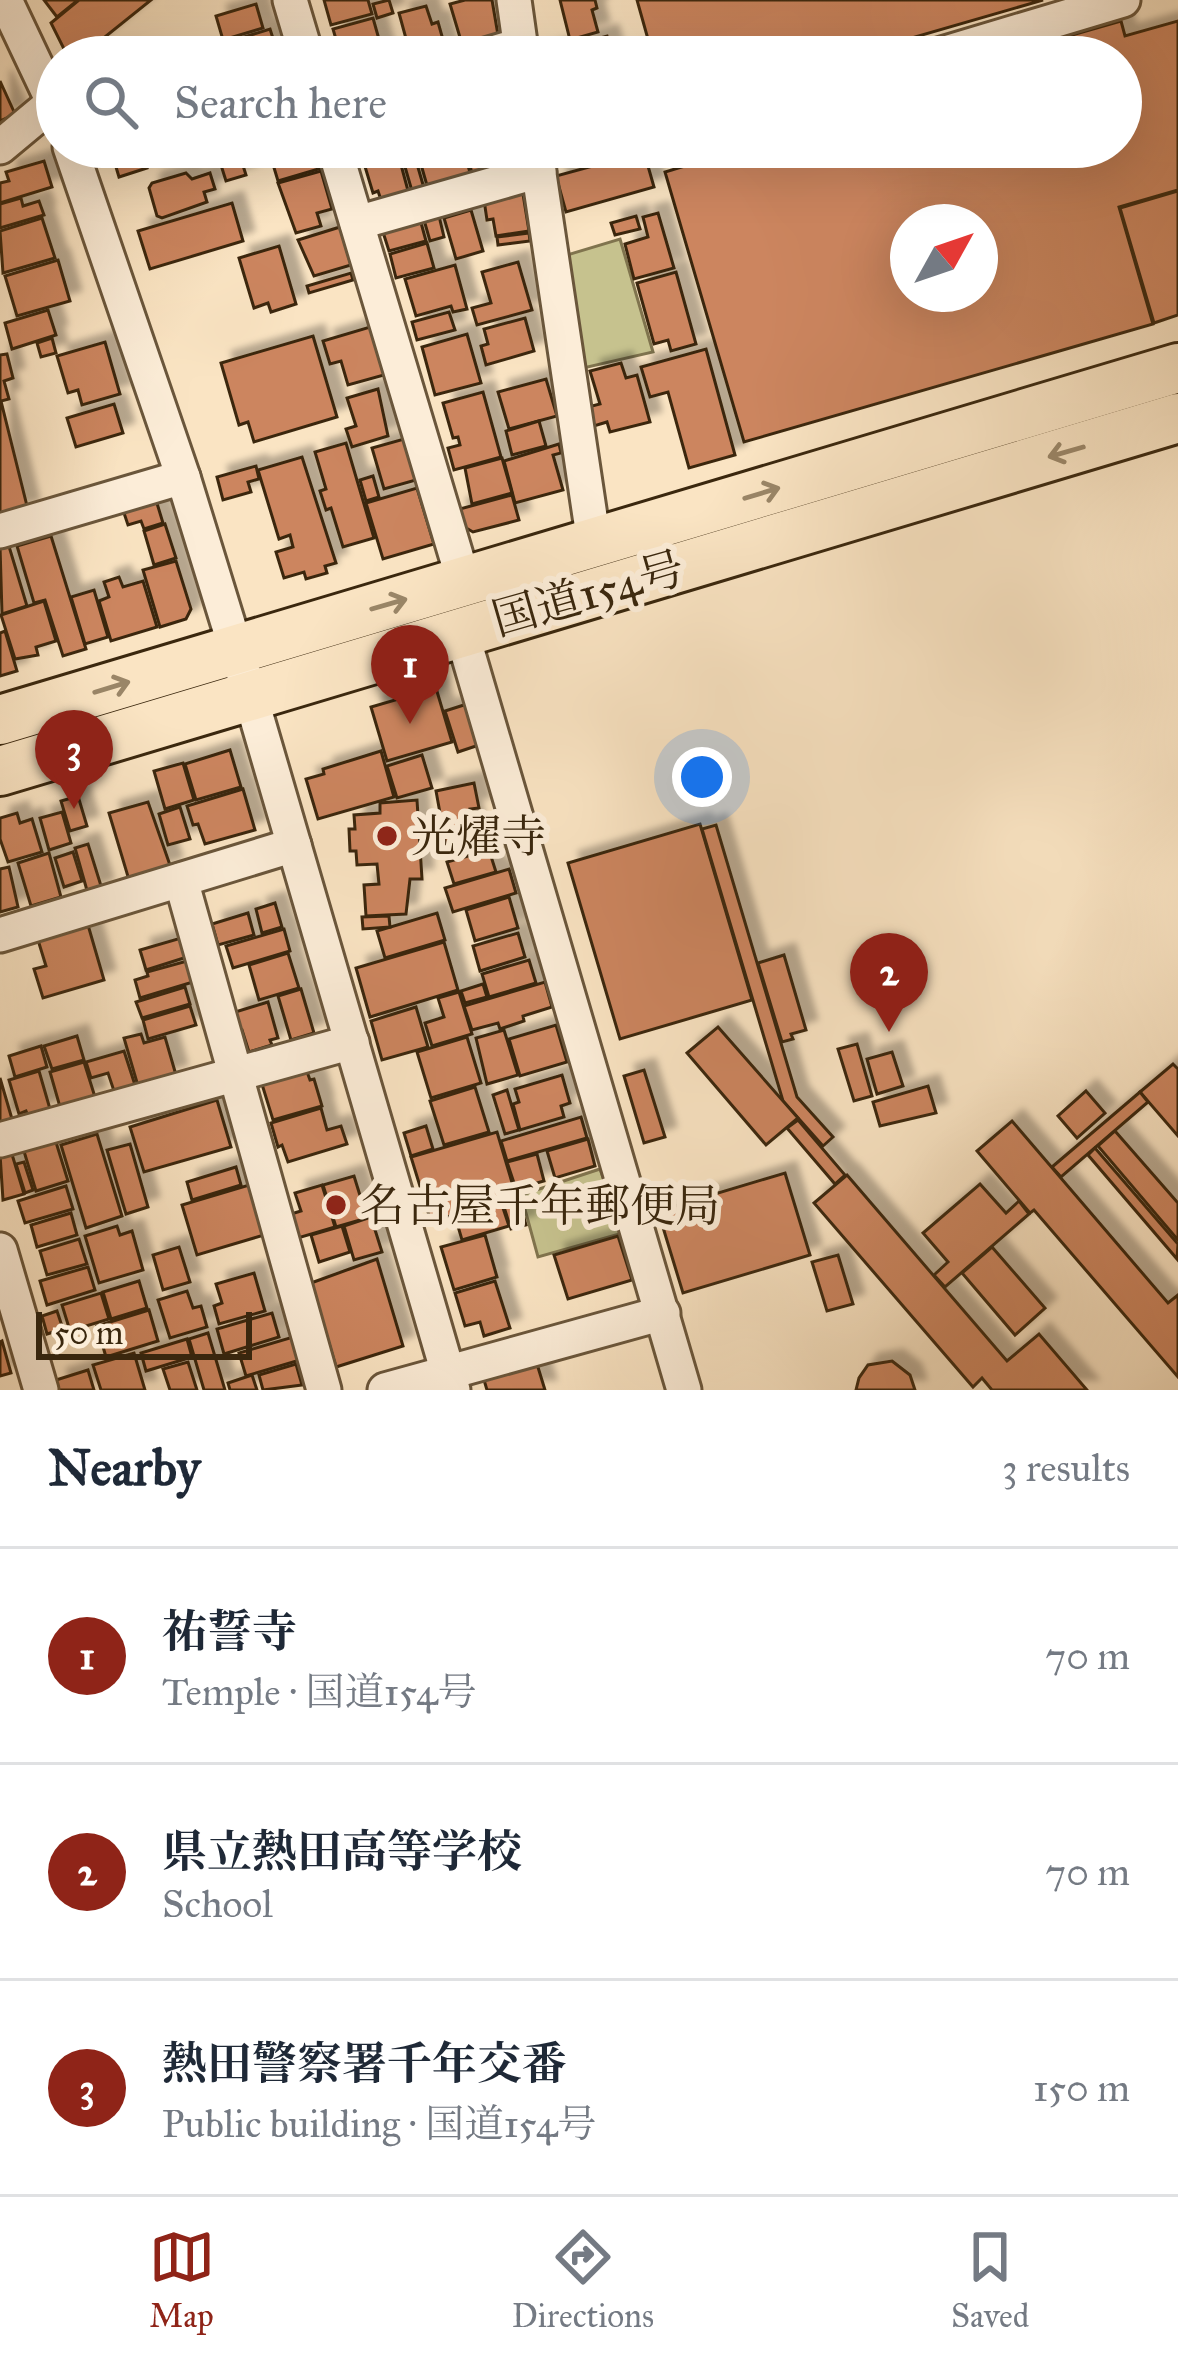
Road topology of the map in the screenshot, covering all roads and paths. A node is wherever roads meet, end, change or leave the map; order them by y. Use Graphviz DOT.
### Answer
graph roads {
  1 [pos="5,0"];
  2 [pos="290,0"];
  3 [pos="514,0"];
  4 [pos="1123,0"];
  5 [pos="301,36"];
  6 [pos="519,36"];
  7 [pos="1002,36"];
  8 [pos="36,64"];
  9 [pos="36,121"];
  10 [pos="0,147"];
  11 [pos="77,168"];
  12 [pos="340,168"];
  13 [pos="512,168"];
  14 [pos="538,168"];
  15 [pos="357,223"];
  16 [pos="1178,368"];
  17 [pos="1178,418"];
  18 [pos="183,477"];
  19 [pos="0,531"];
  20 [pos="594,543"];
  21 [pos="464,582"];
  22 [pos="461,631"];
  23 [pos="236,650"];
  24 [pos="251,698"];
  25 [pos="0,720"];
  26 [pos="0,771"];
  27 [pos="294,845"];
  28 [pos="181,880"];
  29 [pos="0,934"];
  30 [pos="352,1042"];
  31 [pos="236,1074"];
  32 [pos="0,1140"];
  33 [pos="0,1250"];
  34 [pos="663,1313"];
  35 [pos="451,1381"];
  36 [pos="40,1390"];
  37 [pos="324,1390"];
  38 [pos="386,1390"];
  39 [pos="684,1390"];
  1 -- 8 [label="street"];
  2 -- 5 [label="street"];
  3 -- 6 [label="street"];
  4 -- 7 [label="street"];
  9 -- 10 [label="street"];
  11 -- 18 [label="street"];
  12 -- 15 [label="street"];
  13 -- 15 [label="street"];
  14 -- 20 [label="street"];
  15 -- 21 [label="street"];
  20 -- 16 [label="highway, 国道154号, one-way"];
  17 -- 22 [label="highway, 国道154号, one-way"];
  18 -- 19 [label="street"];
  18 -- 23 [label="street"];
  20 -- 21 [label="highway, 国道154号"];
  23 -- 21 [label="highway, 国道154号, one-way"];
  22 -- 24 [label="highway, 国道154号"];
  22 -- 34 [label="street"];
  23 -- 24 [label="street"];
  25 -- 23 [label="highway, 国道154号, one-way"];
  24 -- 26 [label="highway, 国道154号"];
  24 -- 27 [label="street"];
  27 -- 28 [label="street"];
  27 -- 30 [label="street"];
  28 -- 29 [label="street"];
  28 -- 31 [label="street"];
  30 -- 31 [label="street"];
  30 -- 35 [label="street"];
  31 -- 32 [label="street"];
  31 -- 37 [label="street"];
  33 -- 36 [label="street"];
  34 -- 35 [label="street"];
  34 -- 39 [label="street"];
  35 -- 38 [label="street"];
}
